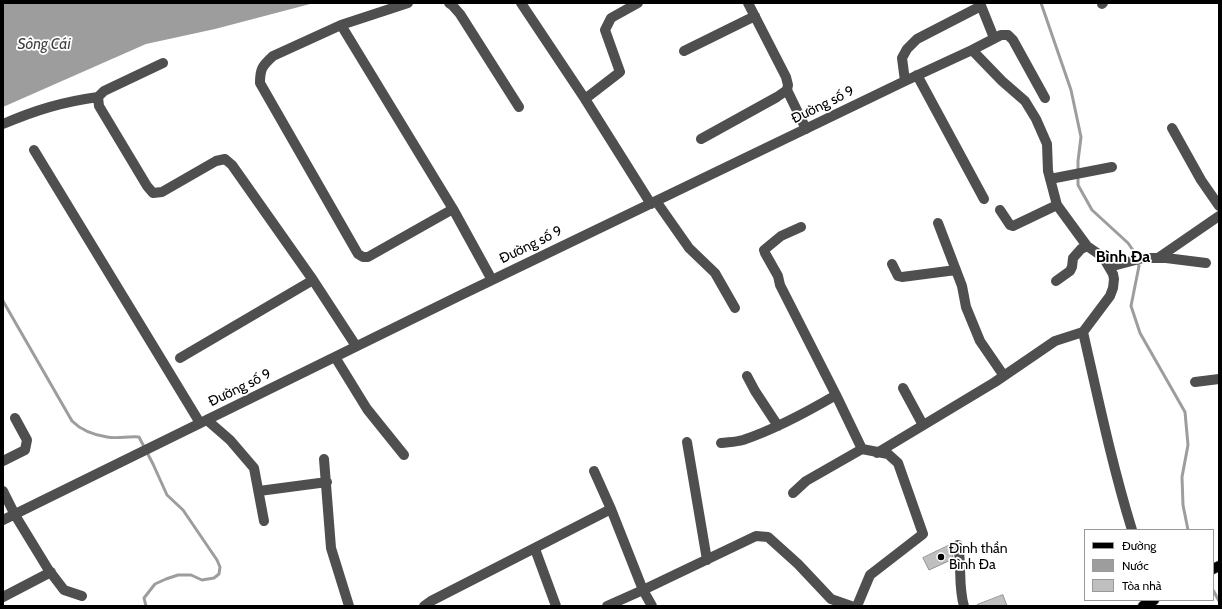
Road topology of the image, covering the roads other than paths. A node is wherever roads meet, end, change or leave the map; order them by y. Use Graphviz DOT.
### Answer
graph roads {
  1 [pos="408,3"];
  2 [pos="450,3"];
  3 [pos="521,3"];
  4 [pos="638,3"];
  5 [pos="748,3"];
  6 [pos="980,5"];
  7 [pos="755,16"];
  8 [pos="341,25"];
  9 [pos="994,38"];
  10 [pos="972,50"];
  11 [pos="684,51"];
  12 [pos="163,63"];
  13 [pos="917,75"];
  14 [pos="905,81"];
  15 [pos="787,90"];
  16 [pos="98,98"];
  17 [pos="1045,98"];
  18 [pos="585,99"];
  19 [pos="519,107"];
  20 [pos="3,124"];
  21 [pos="1172,128"];
  22 [pos="806,129"];
  23 [pos="701,139"];
  24 [pos="34,150"];
  25 [pos="1112,167"];
  26 [pos="1050,179"];
  27 [pos="984,199"];
  28 [pos="654,203"];
  29 [pos="1057,205"];
  30 [pos="1219,206"];
  31 [pos="453,209"];
  32 [pos="1000,210"];
  33 [pos="1219,216"];
  34 [pos="938,223"];
  35 [pos="801,226"];
  36 [pos="1087,246"];
  37 [pos="1158,258"];
  38 [pos="1206,263"];
  39 [pos="892,264"];
  40 [pos="1109,267"];
  41 [pos="956,270"];
  42 [pos="313,280"];
  43 [pos="492,280"];
  44 [pos="1056,281"];
  45 [pos="735,308"];
  46 [pos="1083,332"];
  47 [pos="356,346"];
  48 [pos="335,357"];
  49 [pos="180,358"];
  50 [pos="748,376"];
  51 [pos="1004,376"];
  52 [pos="1219,379"];
  53 [pos="1195,382"];
  54 [pos="902,388"];
  55 [pos="836,395"];
  56 [pos="15,418"];
  57 [pos="203,422"];
  58 [pos="923,425"];
  59 [pos="778,426"];
  60 [pos="687,442"];
  61 [pos="721,443"];
  62 [pos="862,449"];
  63 [pos="877,453"];
  64 [pos="404,455"];
  65 [pos="324,459"];
  66 [pos="3,461"];
  67 [pos="594,471"];
  68 [pos="327,482"];
  69 [pos="3,491"];
  70 [pos="259,491"];
  71 [pos="792,493"];
  72 [pos="611,509"];
  73 [pos="15,514"];
  74 [pos="3,520"];
  75 [pos="264,521"];
  76 [pos="1132,529"];
  77 [pos="958,545"];
  78 [pos="535,549"];
  79 [pos="707,560"];
  80 [pos="51,572"];
  81 [pos="643,590"];
  82 [pos="82,596"];
  83 [pos="3,597"];
  84 [pos="1152,601"];
  85 [pos="349,606"];
  86 [pos="424,606"];
  87 [pos="556,606"];
  88 [pos="607,606"];
  89 [pos="652,606"];
  90 [pos="850,606"];
  91 [pos="858,606"];
  92 [pos="964,606"];
  93 [pos="1143,606"];
  1 -- 8 [label="street"];
  2 -- 19 [label="street"];
  3 -- 18 [label="street"];
  4 -- 18 [label="street"];
  5 -- 7 [label="street"];
  6 -- 9 [label="street"];
  6 -- 14 [label="street"];
  7 -- 11 [label="street"];
  7 -- 15 [label="street"];
  8 -- 31 [label="street"];
  8 -- 31 [label="street"];
  9 -- 10 [label="street, Đường số 9"];
  9 -- 17 [label="street"];
  10 -- 13 [label="street, Đường số 9"];
  10 -- 26 [label="street"];
  12 -- 16 [label="street"];
  13 -- 14 [label="street, Đường số 9"];
  13 -- 27 [label="street"];
  14 -- 22 [label="street, Đường số 9"];
  15 -- 22 [label="street"];
  15 -- 23 [label="street"];
  16 -- 20 [label="street"];
  16 -- 42 [label="street"];
  18 -- 28 [label="street"];
  21 -- 30 [label="street"];
  22 -- 28 [label="street, Đường số 9"];
  24 -- 57 [label="street"];
  25 -- 26 [label="street"];
  26 -- 29 [label="street"];
  28 -- 43 [label="street, Đường số 9"];
  28 -- 45 [label="street"];
  29 -- 32 [label="street"];
  29 -- 36 [label="street"];
  31 -- 43 [label="street"];
  33 -- 37 [label="street"];
  34 -- 41 [label="street"];
  35 -- 55 [label="street"];
  36 -- 40 [label="street"];
  36 -- 44 [label="street"];
  37 -- 38 [label="street"];
  37 -- 40 [label="street"];
  39 -- 41 [label="street"];
  40 -- 46 [label="street"];
  41 -- 51 [label="street"];
  42 -- 47 [label="street"];
  42 -- 49 [label="street"];
  43 -- 47 [label="street, Đường số 9"];
  46 -- 51 [label="street"];
  46 -- 76 [label="street"];
  47 -- 48 [label="street, Đường số 9"];
  48 -- 57 [label="street, Đường số 9"];
  48 -- 64 [label="street"];
  50 -- 59 [label="street"];
  51 -- 58 [label="street"];
  52 -- 53 [label="street"];
  54 -- 58 [label="street"];
  55 -- 59 [label="street"];
  55 -- 62 [label="street"];
  56 -- 66 [label="street"];
  57 -- 70 [label="street"];
  57 -- 73 [label="street, Đường số 9"];
  58 -- 63 [label="street"];
  59 -- 61 [label="street"];
  60 -- 79 [label="street"];
  62 -- 63 [label="street"];
  62 -- 71 [label="street"];
  63 -- 91 [label="street"];
  65 -- 68 [label="street"];
  67 -- 72 [label="street"];
  68 -- 70 [label="street"];
  68 -- 85 [label="street"];
  69 -- 73 [label="street"];
  70 -- 75 [label="street"];
  72 -- 78 [label="street"];
  72 -- 81 [label="street"];
  73 -- 74 [label="street, Đường số 9"];
  73 -- 80 [label="street"];
  77 -- 92 [label="street"];
  78 -- 86 [label="street"];
  78 -- 87 [label="street"];
  79 -- 81 [label="street"];
  79 -- 90 [label="street"];
  80 -- 82 [label="street"];
  80 -- 83 [label="street"];
  81 -- 88 [label="street"];
  81 -- 89 [label="street"];
  84 -- 93 [label="main road"];
}
